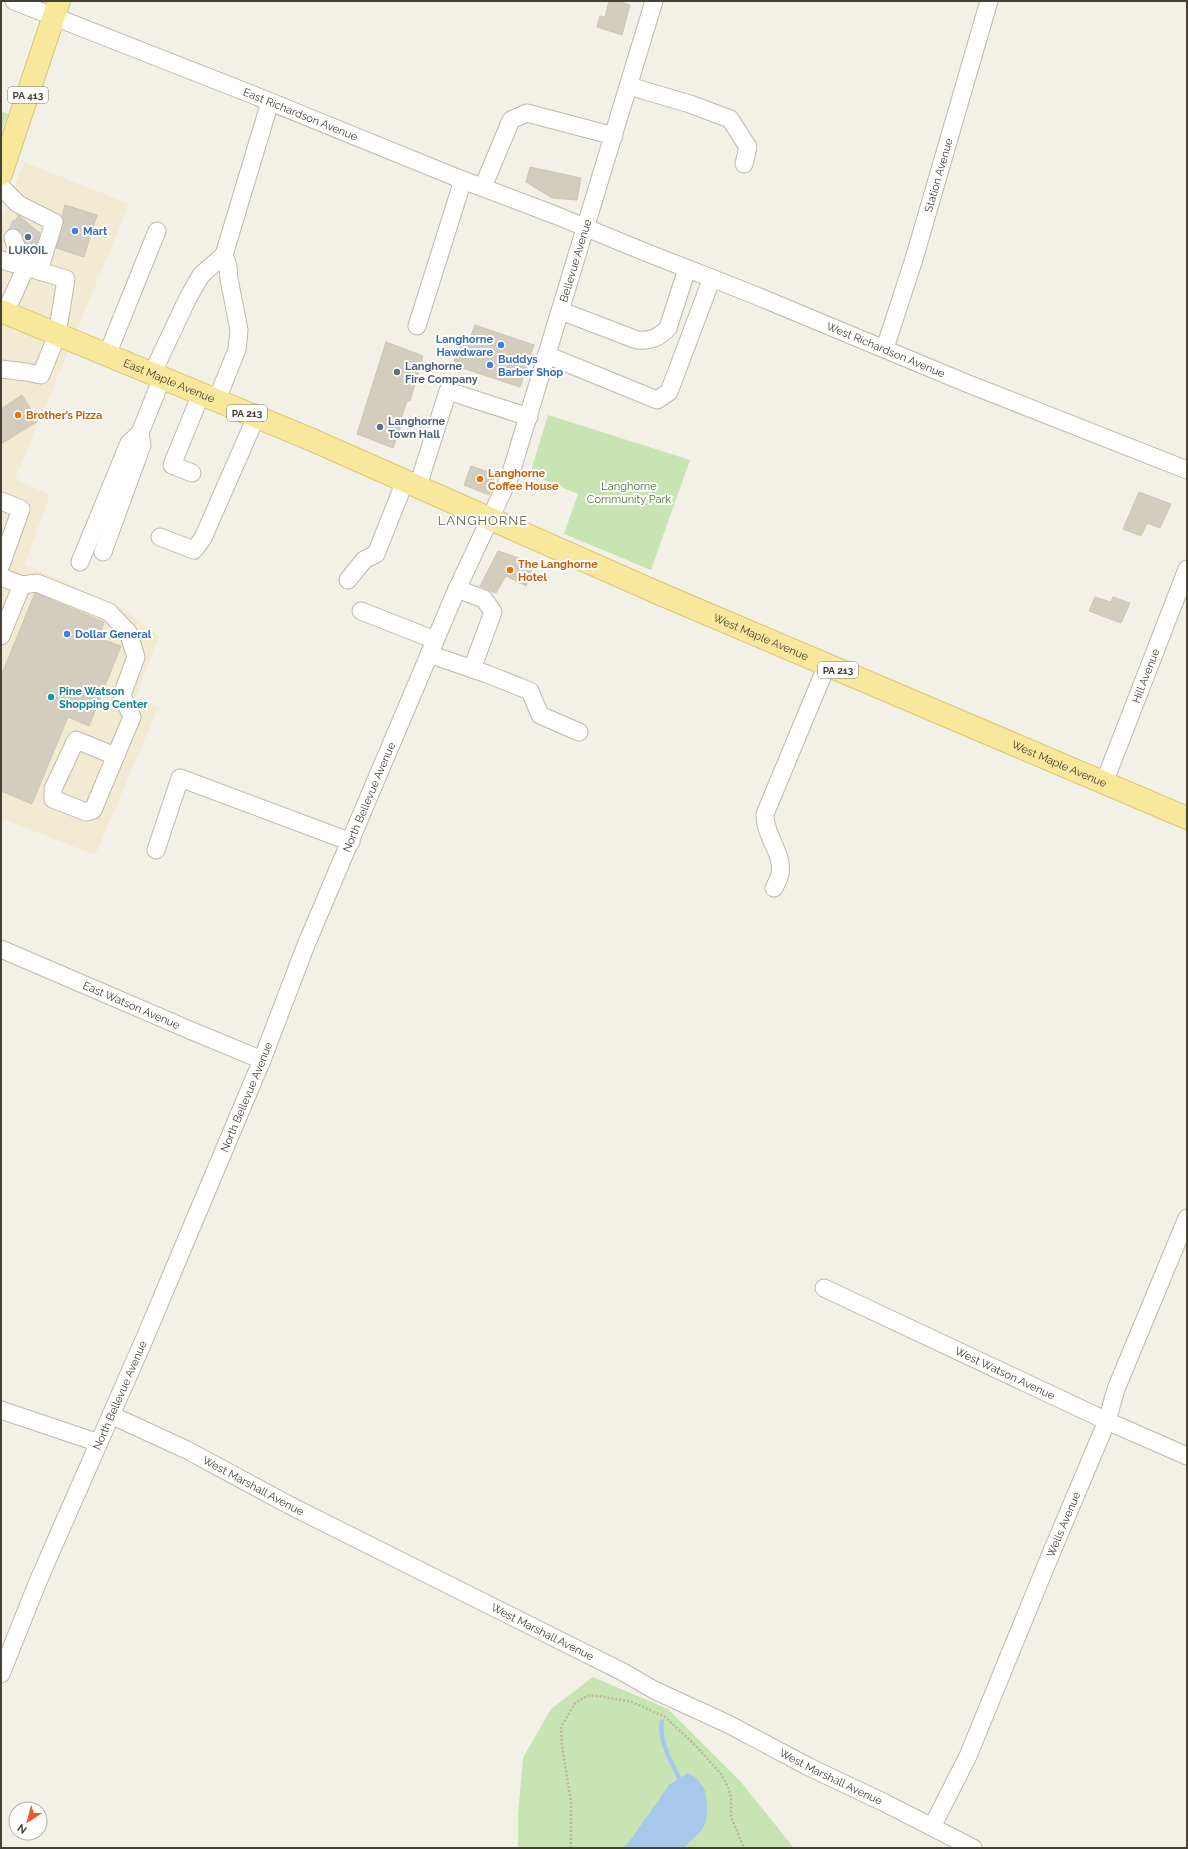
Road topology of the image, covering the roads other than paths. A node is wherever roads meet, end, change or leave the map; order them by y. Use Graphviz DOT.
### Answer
graph roads {
  1 [pos="14,1"];
  2 [pos="654,1"];
  3 [pos="989,1"];
  4 [pos="57,9"];
  5 [pos="629,86"];
  6 [pos="270,102"];
  7 [pos="614,136"];
  8 [pos="744,164"];
  9 [pos="1,174"];
  10 [pos="463,180"];
  11 [pos="1,187"];
  12 [pos="483,187"];
  13 [pos="586,228"];
  14 [pos="157,231"];
  15 [pos="224,255"];
  16 [pos="21,257"];
  17 [pos="687,269"];
  18 [pos="712,278"];
  19 [pos="561,311"];
  20 [pos="3,312"];
  21 [pos="417,326"];
  22 [pos="57,335"];
  23 [pos="885,348"];
  24 [pos="107,355"];
  25 [pos="547,355"];
  26 [pos="1,369"];
  27 [pos="157,376"];
  28 [pos="209,397"];
  29 [pos="256,417"];
  30 [pos="529,417"];
  31 [pos="140,433"];
  32 [pos="1187,470"];
  33 [pos="192,474"];
  34 [pos="411,484"];
  35 [pos="1,501"];
  36 [pos="491,519"];
  37 [pos="160,537"];
  38 [pos="103,552"];
  39 [pos="80,562"];
  40 [pos="1,565"];
  41 [pos="1187,569"];
  42 [pos="1,577"];
  43 [pos="348,580"];
  44 [pos="22,586"];
  45 [pos="457,589"];
  46 [pos="362,611"];
  47 [pos="1,636"];
  48 [pos="432,647"];
  49 [pos="827,665"];
  50 [pos="472,669"];
  51 [pos="579,732"];
  52 [pos="115,756"];
  53 [pos="1104,783"];
  54 [pos="1187,818"];
  55 [pos="351,842"];
  56 [pos="156,850"];
  57 [pos="774,888"];
  58 [pos="1,949"];
  59 [pos="262,1060"];
  60 [pos="1187,1218"];
  61 [pos="824,1288"];
  62 [pos="1,1410"];
  63 [pos="111,1415"];
  64 [pos="1107,1421"];
  65 [pos="99,1443"];
  66 [pos="1187,1456"];
  67 [pos="1,1674"];
  68 [pos="932,1827"];
  69 [pos="973,1848"];
  1 -- 4 [label="street, East Richardson Avenue"];
  2 -- 5 [label="street, Bellevue Avenue"];
  3 -- 23 [label="street, Station Avenue"];
  4 -- 6 [label="street, East Richardson Avenue"];
  4 -- 9 [label="main road, PA 413"];
  5 -- 7 [label="street, Bellevue Avenue"];
  5 -- 8 [label="street"];
  6 -- 10 [label="street, East Richardson Avenue"];
  6 -- 15 [label="street"];
  7 -- 12 [label="street"];
  7 -- 13 [label="street, Bellevue Avenue"];
  10 -- 12 [label="street, East Richardson Avenue"];
  10 -- 21 [label="street"];
  11 -- 16 [label="street"];
  12 -- 13 [label="street, East Richardson Avenue"];
  13 -- 17 [label="street, West Richardson Avenue"];
  13 -- 19 [label="street, Bellevue Avenue"];
  14 -- 24 [label="street"];
  15 -- 27 [label="street"];
  15 -- 28 [label="street"];
  16 -- 20 [label="street"];
  16 -- 22 [label="street"];
  17 -- 18 [label="street, West Richardson Avenue"];
  17 -- 19 [label="street"];
  18 -- 23 [label="street, West Richardson Avenue"];
  18 -- 25 [label="street"];
  19 -- 25 [label="street, Bellevue Avenue"];
  20 -- 22 [label="main road, East Maple Avenue / PA 213"];
  22 -- 24 [label="main road, East Maple Avenue / PA 213"];
  22 -- 26 [label="street"];
  23 -- 32 [label="street, West Richardson Avenue"];
  24 -- 27 [label="main road, East Maple Avenue / PA 213"];
  25 -- 30 [label="street, Bellevue Avenue"];
  27 -- 28 [label="main road, East Maple Avenue / PA 213"];
  27 -- 31 [label="street"];
  28 -- 29 [label="main road, East Maple Avenue / PA 213"];
  28 -- 33 [label="street"];
  29 -- 34 [label="main road, East Maple Avenue / PA 213"];
  29 -- 37 [label="street"];
  30 -- 34 [label="street"];
  30 -- 36 [label="street, Bellevue Avenue"];
  31 -- 38 [label="street"];
  31 -- 39 [label="street"];
  34 -- 36 [label="main road, East Maple Avenue / PA 213"];
  34 -- 43 [label="street"];
  35 -- 40 [label="street"];
  36 -- 45 [label="street, North Bellevue Avenue"];
  36 -- 49 [label="main road, West Maple Avenue / PA 213"];
  41 -- 53 [label="street, Hill Avenue"];
  42 -- 44 [label="street"];
  44 -- 47 [label="street"];
  44 -- 52 [label="street"];
  45 -- 48 [label="street, North Bellevue Avenue"];
  45 -- 50 [label="street"];
  46 -- 48 [label="street"];
  48 -- 50 [label="street"];
  48 -- 55 [label="street, North Bellevue Avenue"];
  49 -- 53 [label="main road, West Maple Avenue / PA 213"];
  49 -- 57 [label="street"];
  50 -- 51 [label="street"];
  53 -- 54 [label="main road, West Maple Avenue / PA 213"];
  55 -- 56 [label="street"];
  55 -- 59 [label="street, North Bellevue Avenue"];
  58 -- 59 [label="street, East Watson Avenue"];
  59 -- 63 [label="street, North Bellevue Avenue"];
  60 -- 64 [label="street, Wells Avenue"];
  61 -- 64 [label="street, West Watson Avenue"];
  62 -- 65 [label="street"];
  63 -- 65 [label="street, North Bellevue Avenue"];
  63 -- 68 [label="street, West Marshall Avenue"];
  64 -- 66 [label="street, West Watson Avenue"];
  64 -- 68 [label="street, Wells Avenue"];
  65 -- 67 [label="street, North Bellevue Avenue"];
  68 -- 69 [label="street, West Marshall Avenue"];
}
